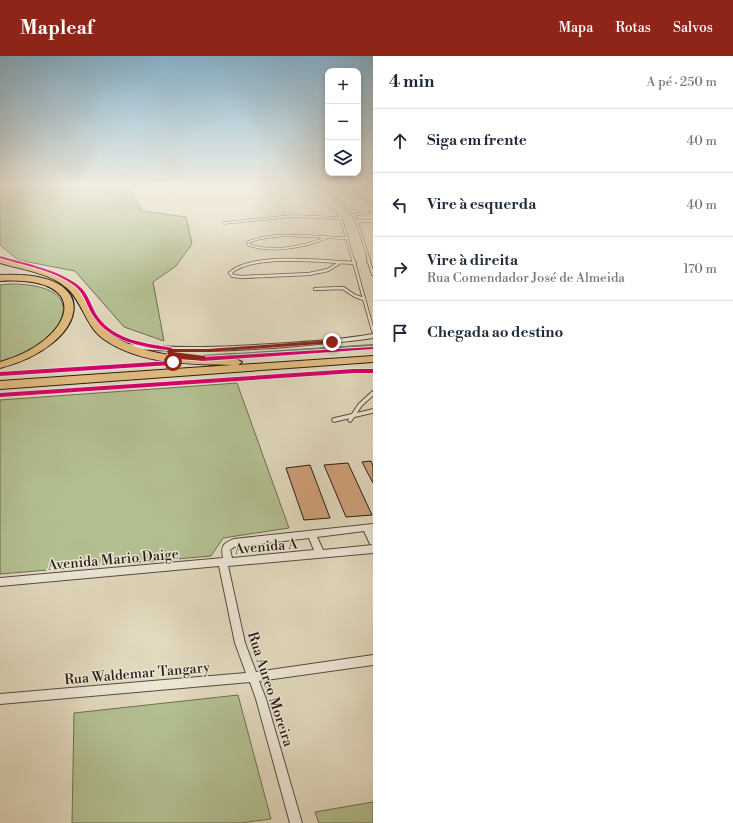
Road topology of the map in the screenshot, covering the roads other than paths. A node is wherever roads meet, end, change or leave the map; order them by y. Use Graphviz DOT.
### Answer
graph roads {
  1 [pos="245,221"];
  2 [pos="342,221"];
  3 [pos="357,221"];
  4 [pos="373,221"];
  5 [pos="224,223"];
  6 [pos="326,238"];
  7 [pos="348,238"];
  8 [pos="0,260"];
  9 [pos="339,263"];
  10 [pos="355,263"];
  11 [pos="373,274"];
  12 [pos="0,278"];
  13 [pos="315,289"];
  14 [pos="364,299"];
  15 [pos="373,331"];
  16 [pos="373,336"];
  17 [pos="124,346"];
  18 [pos="373,353"];
  19 [pos="373,360"];
  20 [pos="244,362"];
  21 [pos="327,363"];
  22 [pos="0,365"];
  23 [pos="373,369"];
  24 [pos="0,379"];
  25 [pos="0,385"];
  26 [pos="373,393"];
  27 [pos="373,411"];
  28 [pos="351,419"];
  29 [pos="334,420"];
  30 [pos="370,528"];
  31 [pos="312,534"];
  32 [pos="373,541"];
  33 [pos="373,549"];
  34 [pos="320,554"];
  35 [pos="226,563"];
  36 [pos="0,582"];
  37 [pos="373,660"];
  38 [pos="253,677"];
  39 [pos="0,699"];
  40 [pos="296,823"];
  1 -- 5 [label="lane"];
  2 -- 7 [label="lane"];
  3 -- 4 [label="lane"];
  3 -- 11 [label="lane"];
  6 -- 6 [label="lane"];
  6 -- 7 [label="lane"];
  7 -- 10 [label="lane"];
  8 -- 17 [label="highway"];
  9 -- 9 [label="lane"];
  9 -- 10 [label="lane"];
  10 -- 14 [label="lane"];
  12 -- 22 [label="highway"];
  13 -- 14 [label="lane"];
  14 -- 15 [label="lane"];
  16 -- 17 [label="street"];
  17 -- 20 [label="highway"];
  18 -- 20 [label="highway"];
  19 -- 21 [label="highway"];
  20 -- 24 [label="highway"];
  21 -- 23 [label="highway"];
  21 -- 25 [label="highway"];
  26 -- 28 [label="lane"];
  27 -- 28 [label="lane"];
  28 -- 29 [label="lane"];
  30 -- 31 [label="street, Avenida A"];
  30 -- 32 [label="street"];
  31 -- 34 [label="street"];
  31 -- 35 [label="street, Avenida A"];
  33 -- 34 [label="street, Avenida A"];
  34 -- 35 [label="street, Avenida A"];
  35 -- 36 [label="street, Avenida Mario Daige"];
  35 -- 38 [label="street, Rua Aureo Moreira"];
  37 -- 38 [label="street, Rua Waldemar Tangary"];
  38 -- 39 [label="street, Rua Waldemar Tangary"];
  38 -- 40 [label="street, Rua Aureo Moreira"];
}
